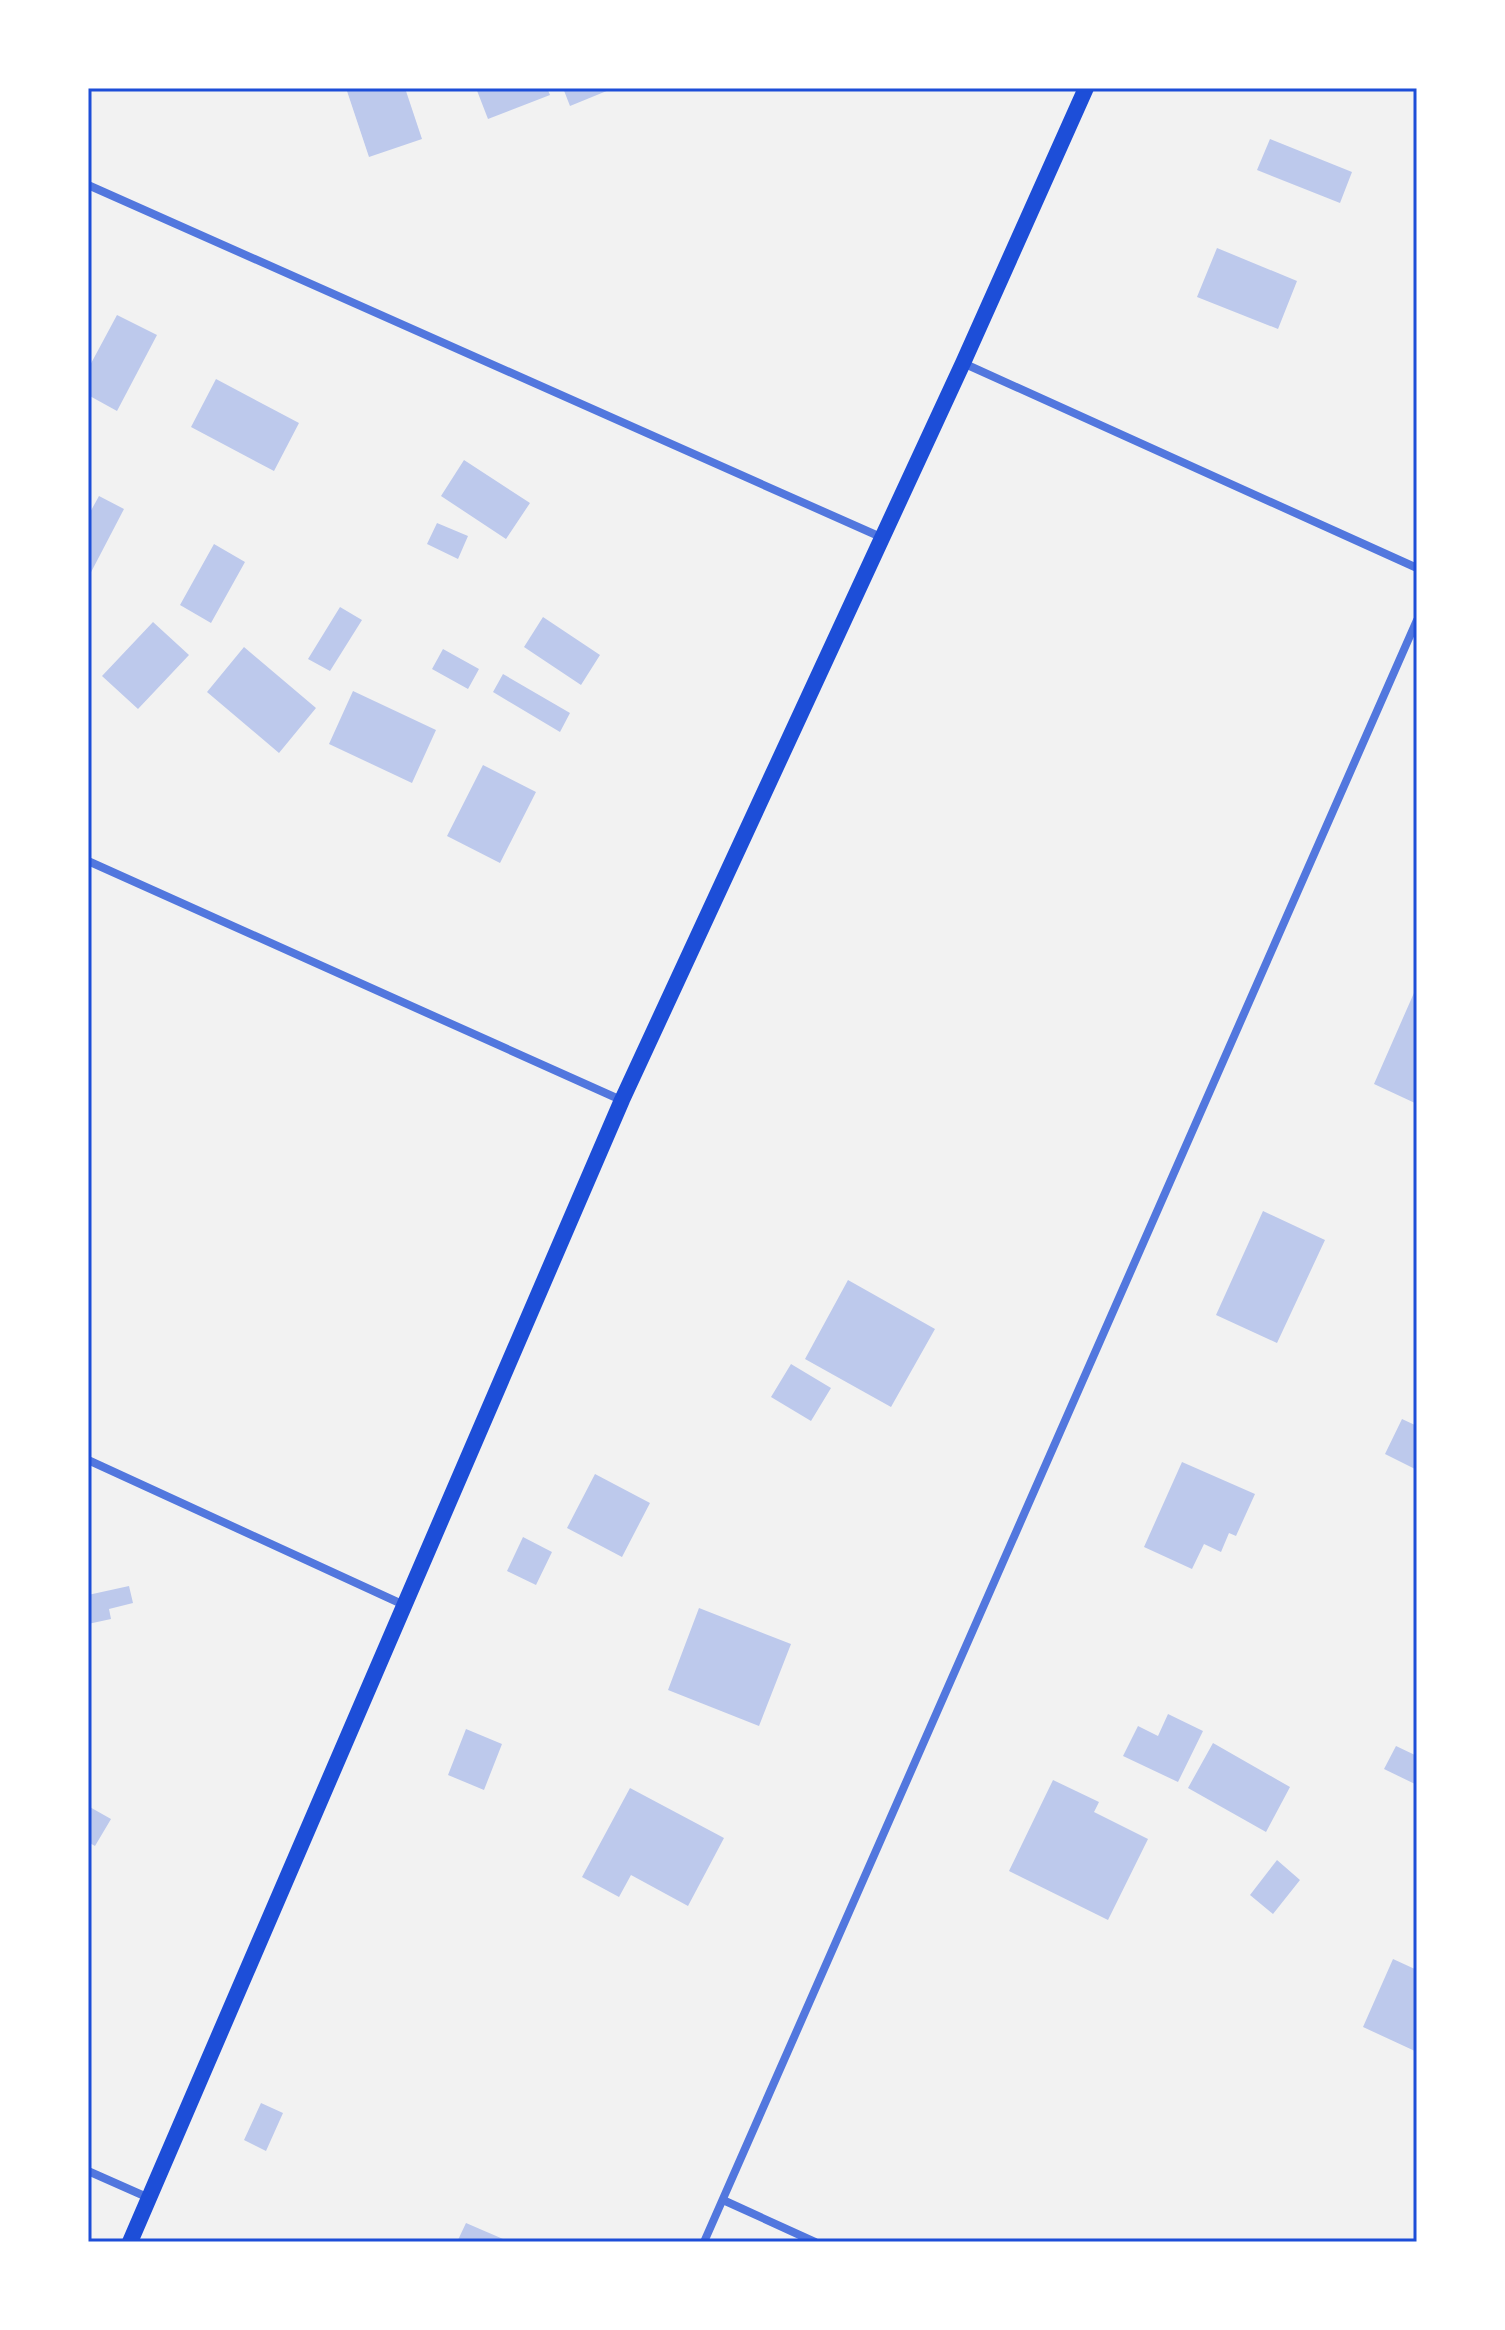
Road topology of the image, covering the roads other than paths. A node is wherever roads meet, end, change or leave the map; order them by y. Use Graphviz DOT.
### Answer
graph roads {
  1 [pos="1086,88"];
  2 [pos="88,185"];
  3 [pos="963,363"];
  4 [pos="883,538"];
  5 [pos="1417,568"];
  6 [pos="1417,620"];
  7 [pos="88,861"];
  8 [pos="622,1100"];
  9 [pos="88,1460"];
  10 [pos="405,1606"];
  11 [pos="88,2171"];
  12 [pos="149,2198"];
  13 [pos="723,2200"];
  14 [pos="130,2242"];
  15 [pos="704,2242"];
  16 [pos="815,2242"];
  1 -- 3 [label="main road"];
  2 -- 4 [label="street"];
  3 -- 4 [label="main road"];
  3 -- 5 [label="street"];
  4 -- 8 [label="main road"];
  6 -- 13 [label="street"];
  7 -- 8 [label="street"];
  8 -- 10 [label="main road"];
  9 -- 10 [label="street"];
  10 -- 12 [label="main road"];
  11 -- 12 [label="street"];
  12 -- 14 [label="main road"];
  13 -- 15 [label="street"];
  13 -- 16 [label="street"];
}
